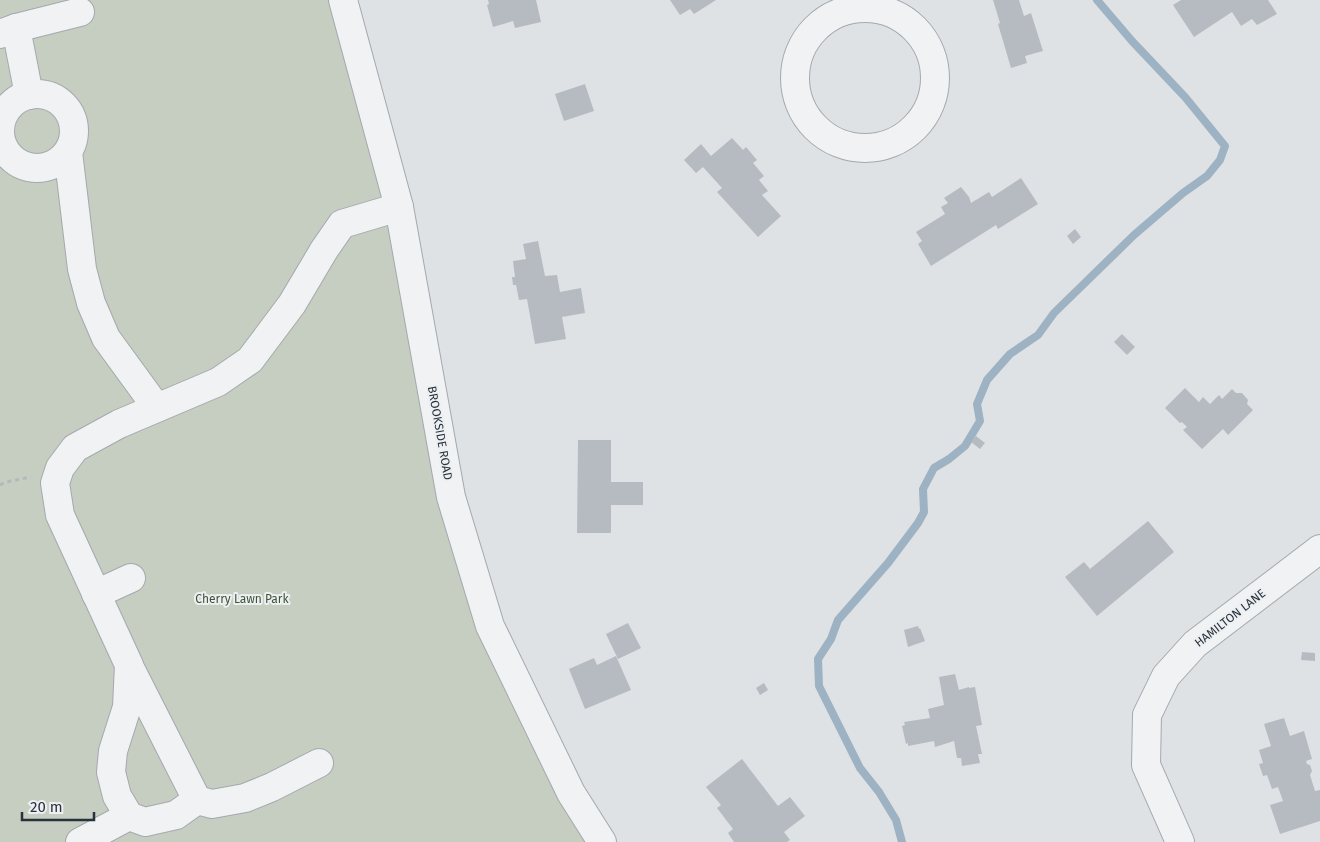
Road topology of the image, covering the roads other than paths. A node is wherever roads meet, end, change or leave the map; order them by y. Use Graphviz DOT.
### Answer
graph roads {
  1 [pos="343,0"];
  2 [pos="824,9"];
  3 [pos="80,12"];
  4 [pos="8,31"];
  5 [pos="29,95"];
  6 [pos="68,152"];
  7 [pos="400,207"];
  8 [pos="157,408"];
  9 [pos="1320,548"];
  10 [pos="131,578"];
  11 [pos="96,594"];
  12 [pos="129,665"];
  13 [pos="319,763"];
  14 [pos="197,800"];
  15 [pos="129,816"];
  16 [pos="80,842"];
  17 [pos="602,842"];
  18 [pos="1180,842"];
  1 -- 7 [label="street, BROOKSIDE ROAD"];
  2 -- 2 [label="street"];
  3 -- 4 [label="street"];
  4 -- 5 [label="street"];
  5 -- 6 [label="street"];
  5 -- 6 [label="street"];
  6 -- 8 [label="street"];
  7 -- 8 [label="street"];
  7 -- 17 [label="street, BROOKSIDE ROAD"];
  8 -- 11 [label="street"];
  9 -- 18 [label="street, HAMILTON LANE"];
  10 -- 11 [label="street"];
  11 -- 12 [label="street"];
  12 -- 14 [label="street"];
  12 -- 15 [label="street"];
  13 -- 14 [label="street"];
  14 -- 15 [label="street"];
  15 -- 16 [label="street"];
}
